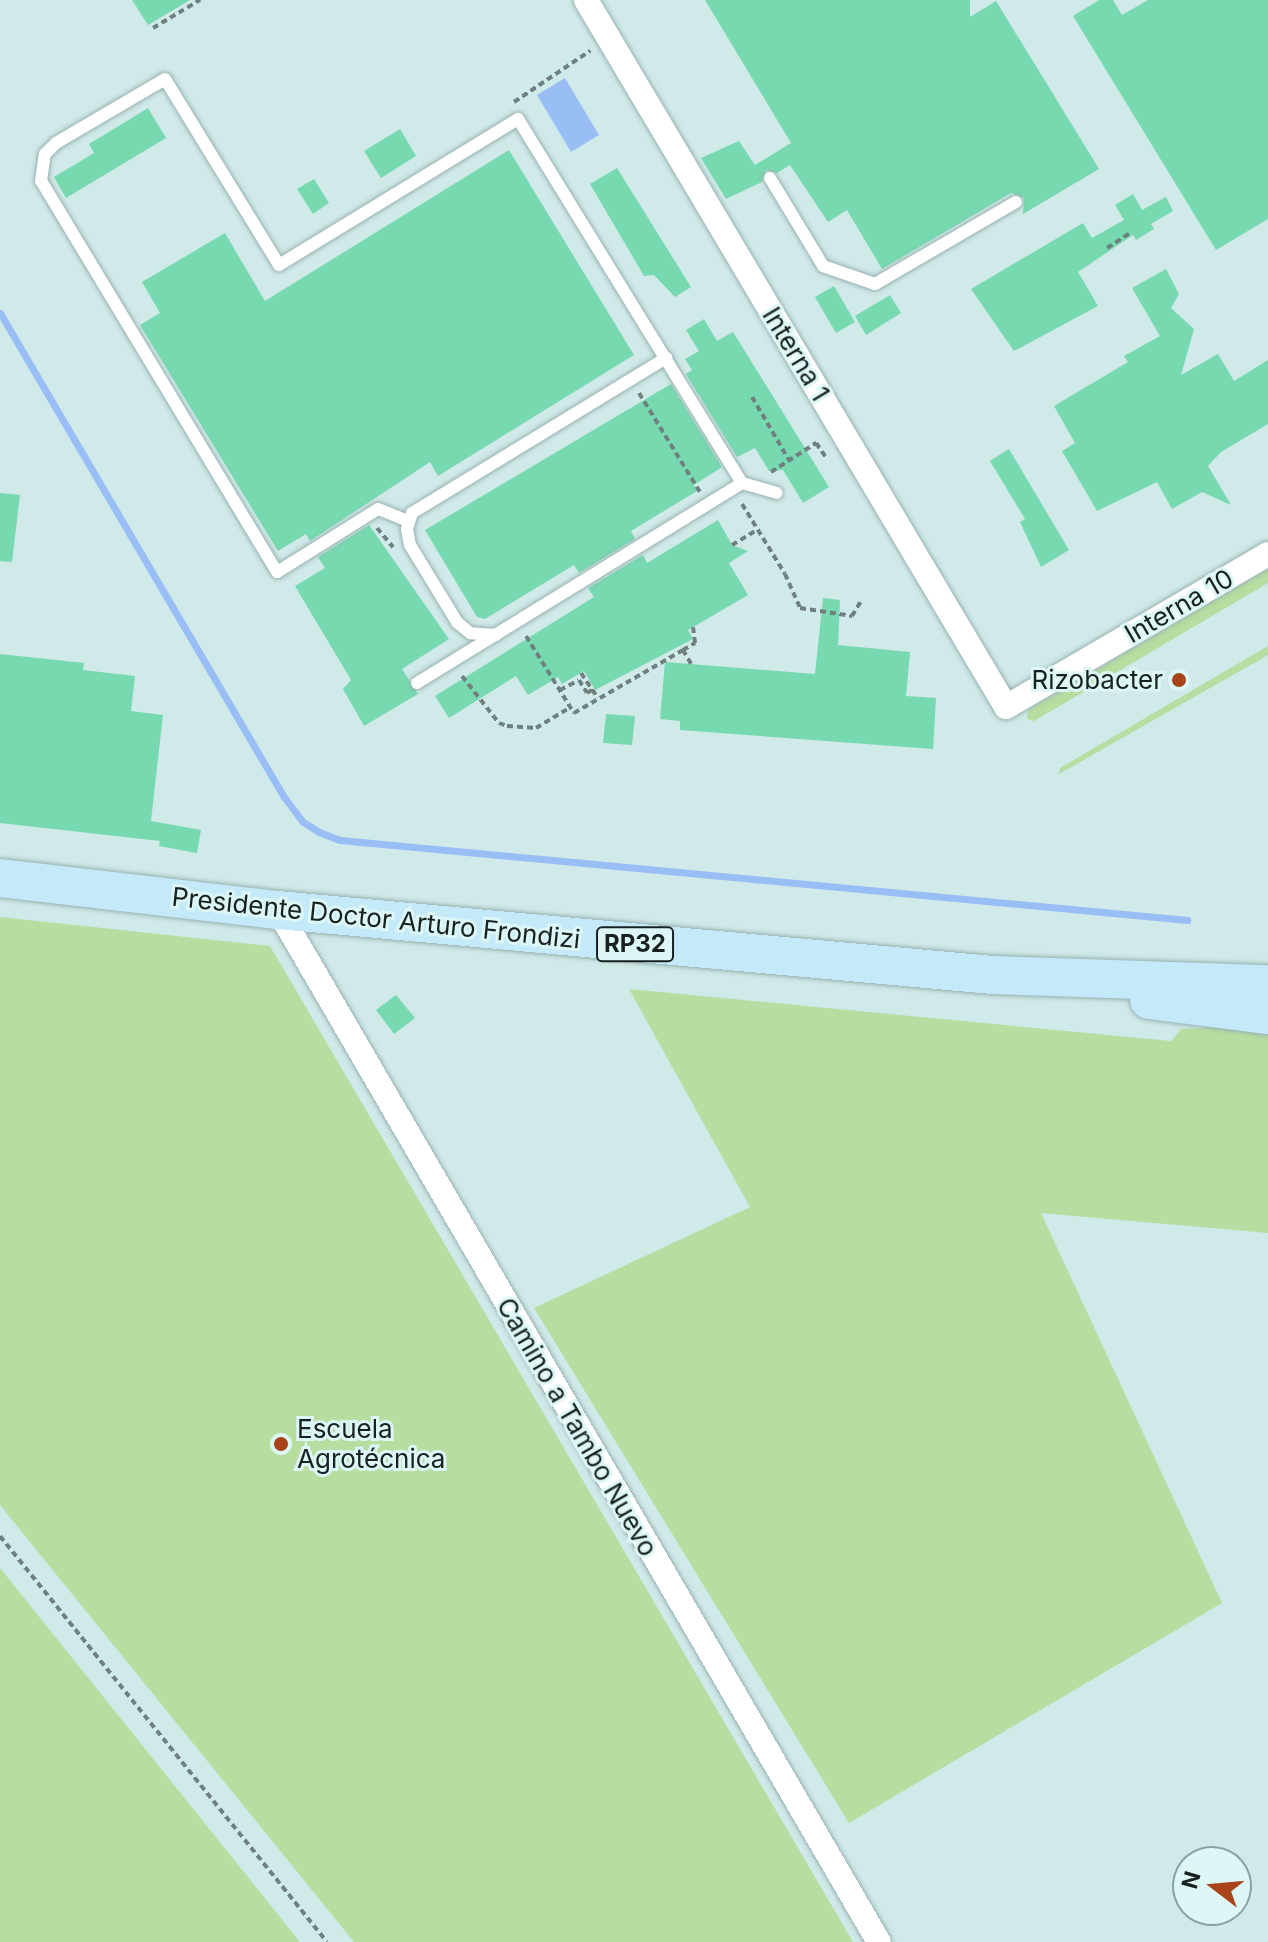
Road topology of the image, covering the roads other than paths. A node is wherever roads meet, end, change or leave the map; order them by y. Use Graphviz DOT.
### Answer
graph roads {
  1 [pos="586,0"];
  2 [pos="770,178"];
  3 [pos="1016,202"];
  4 [pos="666,358"];
  5 [pos="742,483"];
  6 [pos="777,493"];
  7 [pos="408,521"];
  8 [pos="1268,554"];
  9 [pos="496,635"];
  10 [pos="417,683"];
  11 [pos="1006,707"];
  12 [pos="0,878"];
  13 [pos="278,910"];
  14 [pos="992,975"];
  15 [pos="1268,982"];
  16 [pos="1268,1015"];
  17 [pos="879,1942"];
  1 -- 11 [label="street, Interna 1"];
  2 -- 3 [label="lane"];
  4 -- 5 [label="lane"];
  4 -- 7 [label="lane"];
  4 -- 7 [label="lane"];
  5 -- 6 [label="lane"];
  5 -- 9 [label="lane"];
  7 -- 9 [label="lane"];
  8 -- 11 [label="street, Interna 10"];
  9 -- 10 [label="lane"];
  12 -- 13 [label="main road, Presidente Doctor Arturo Frondizi / RP32"];
  13 -- 14 [label="main road, Presidente Doctor Arturo Frondizi / RP32"];
  13 -- 17 [label="street, Camino a Tambo Nuevo"];
  14 -- 15 [label="main road, Presidente Doctor Arturo Frondizi / RP32"];
  14 -- 16 [label="main road, Presidente Doctor Arturo Frondizi / RP32"];
}
